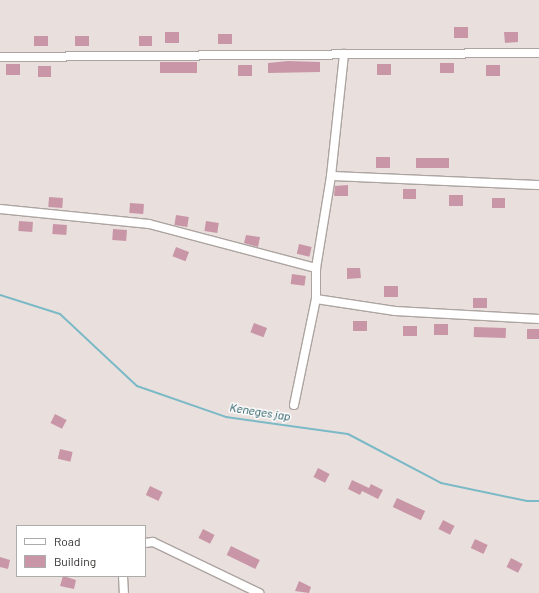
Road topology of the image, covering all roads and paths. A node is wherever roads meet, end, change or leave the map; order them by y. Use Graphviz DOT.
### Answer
graph roads {
  1 [pos="539,53"];
  2 [pos="344,54"];
  3 [pos="0,57"];
  4 [pos="331,176"];
  5 [pos="539,185"];
  6 [pos="0,209"];
  7 [pos="316,268"];
  8 [pos="316,299"];
  9 [pos="539,319"];
  10 [pos="294,406"];
  11 [pos="146,543"];
  12 [pos="123,577"];
  13 [pos="124,593"];
  14 [pos="259,593"];
  1 -- 2 [label="street"];
  2 -- 3 [label="street"];
  2 -- 4 [label="street"];
  4 -- 5 [label="street"];
  4 -- 7 [label="street"];
  6 -- 7 [label="street"];
  7 -- 8 [label="street"];
  8 -- 9 [label="street"];
  8 -- 10 [label="street"];
  11 -- 14 [label="street"];
  12 -- 13 [label="street"];
}
